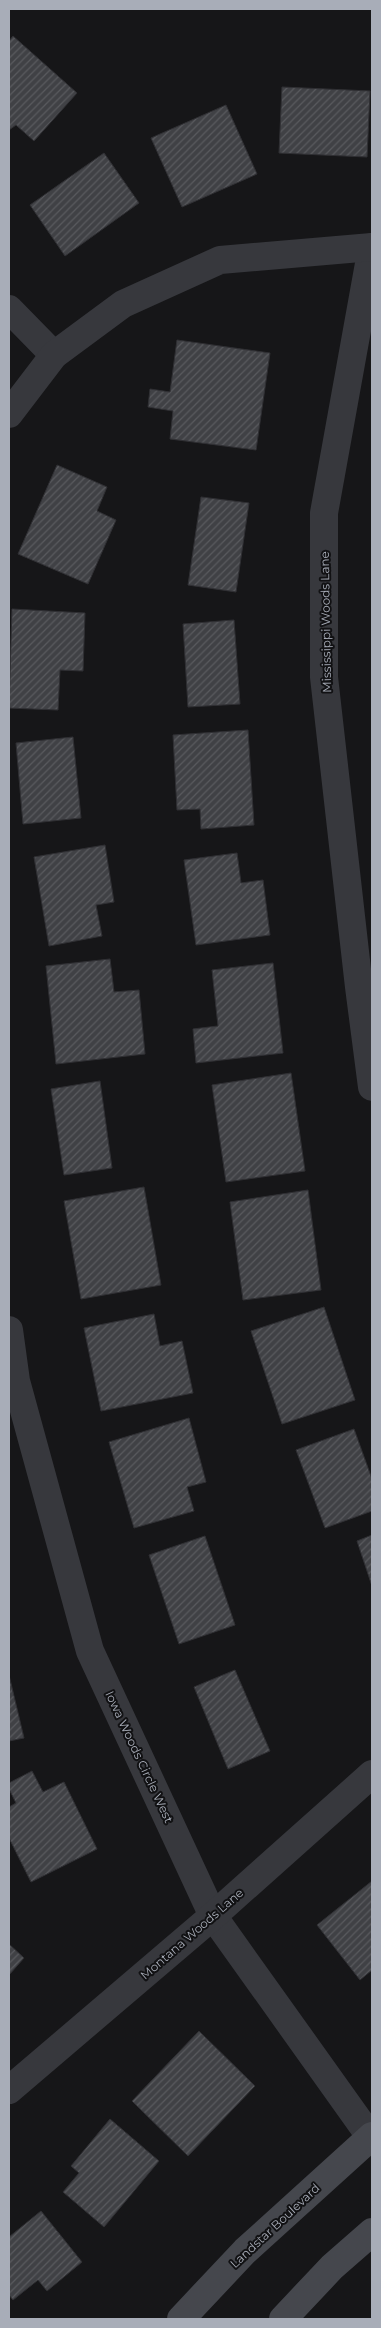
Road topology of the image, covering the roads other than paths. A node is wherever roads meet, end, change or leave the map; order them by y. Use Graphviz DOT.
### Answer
graph roads {
  1 [pos="372,247"];
  2 [pos="9,310"];
  3 [pos="54,355"];
  4 [pos="9,414"];
  5 [pos="372,1087"];
  6 [pos="9,1330"];
  7 [pos="372,1774"];
  8 [pos="213,1916"];
  9 [pos="9,2090"];
  10 [pos="372,2137"];
  11 [pos="372,2232"];
  12 [pos="181,2319"];
  13 [pos="283,2319"];
  1 -- 3 [label="street"];
  1 -- 5 [label="street, Mississippi Woods Lane"];
  2 -- 3 [label="street"];
  3 -- 4 [label="street"];
  6 -- 8 [label="street, Iowa Woods Circle West"];
  7 -- 8 [label="street, Montana Woods Lane"];
  8 -- 9 [label="street, Montana Woods Lane"];
  8 -- 10 [label="street, Iowa Woods Circle West"];
  10 -- 12 [label="street, Landstar Boulevard"];
  11 -- 13 [label="street"];
}
